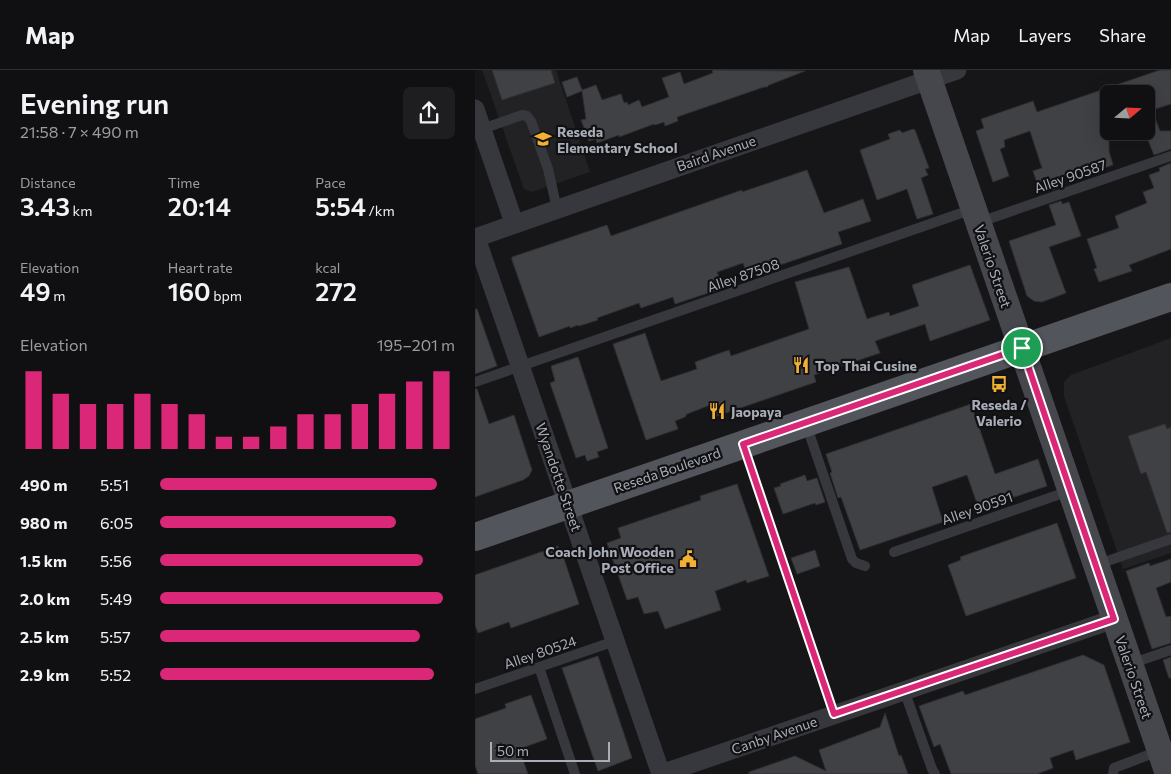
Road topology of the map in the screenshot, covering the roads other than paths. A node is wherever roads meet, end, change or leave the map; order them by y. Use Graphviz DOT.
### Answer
graph roads {
  1 [pos="957,70"];
  2 [pos="928,75"];
  3 [pos="475,109"];
  4 [pos="482,129"];
  5 [pos="1171,156"];
  6 [pos="557,208"];
  7 [pos="976,216"];
  8 [pos="514,223"];
  9 [pos="475,238"];
  10 [pos="1171,297"];
  11 [pos="1022,348"];
  12 [pos="520,367"];
  13 [pos="475,382"];
  14 [pos="805,423"];
  15 [pos="743,444"];
  16 [pos="1070,490"];
  17 [pos="568,504"];
  18 [pos="475,537"];
  19 [pos="1171,539"];
  20 [pos="894,552"];
  21 [pos="1096,565"];
  22 [pos="865,566"];
  23 [pos="1114,619"];
  24 [pos="615,641"];
  25 [pos="1171,650"];
  26 [pos="1130,664"];
  27 [pos="539,667"];
  28 [pos="475,689"];
  29 [pos="905,690"];
  30 [pos="834,714"];
  31 [pos="1164,762"];
  32 [pos="688,770"];
  33 [pos="575,774"];
  34 [pos="661,774"];
  35 [pos="935,774"];
  36 [pos="1113,774"];
  1 -- 2 [label="street, Baird Avenue"];
  2 -- 6 [label="street, Baird Avenue"];
  2 -- 7 [label="street, Valerio Street"];
  3 -- 4 [label="street"];
  4 -- 6 [label="lane"];
  4 -- 8 [label="street"];
  5 -- 7 [label="lane, Alley 90587"];
  6 -- 8 [label="street, Baird Avenue"];
  7 -- 11 [label="street, Valerio Street"];
  7 -- 12 [label="lane, Alley 87508"];
  8 -- 9 [label="street, Baird Avenue"];
  9 -- 12 [label="street, Wyandotte Street"];
  10 -- 11 [label="main road, Reseda Boulevard"];
  11 -- 14 [label="main road, Reseda Boulevard"];
  11 -- 16 [label="street, Valerio Street"];
  12 -- 13 [label="lane, Alley 87508"];
  12 -- 17 [label="street, Wyandotte Street"];
  14 -- 15 [label="main road, Reseda Boulevard"];
  14 -- 22 [label="lane"];
  15 -- 17 [label="main road, Reseda Boulevard"];
  15 -- 30 [label="lane"];
  16 -- 20 [label="lane, Alley 90591"];
  16 -- 21 [label="street, Valerio Street"];
  17 -- 18 [label="main road, Reseda Boulevard"];
  17 -- 24 [label="street, Wyandotte Street"];
  19 -- 21 [label="lane"];
  21 -- 23 [label="street, Valerio Street"];
  23 -- 26 [label="street, Valerio Street"];
  23 -- 29 [label="street, Canby Avenue"];
  24 -- 27 [label="lane, Alley 80524"];
  24 -- 34 [label="street, Wyandotte Street"];
  25 -- 26 [label="lane"];
  26 -- 31 [label="street, Valerio Street"];
  27 -- 28 [label="lane, Alley 80524"];
  27 -- 33 [label="lane"];
  29 -- 30 [label="street, Canby Avenue"];
  29 -- 35 [label="lane"];
  30 -- 32 [label="street, Canby Avenue"];
  31 -- 36 [label="lane"];
  32 -- 34 [label="street, Canby Avenue"];
}
